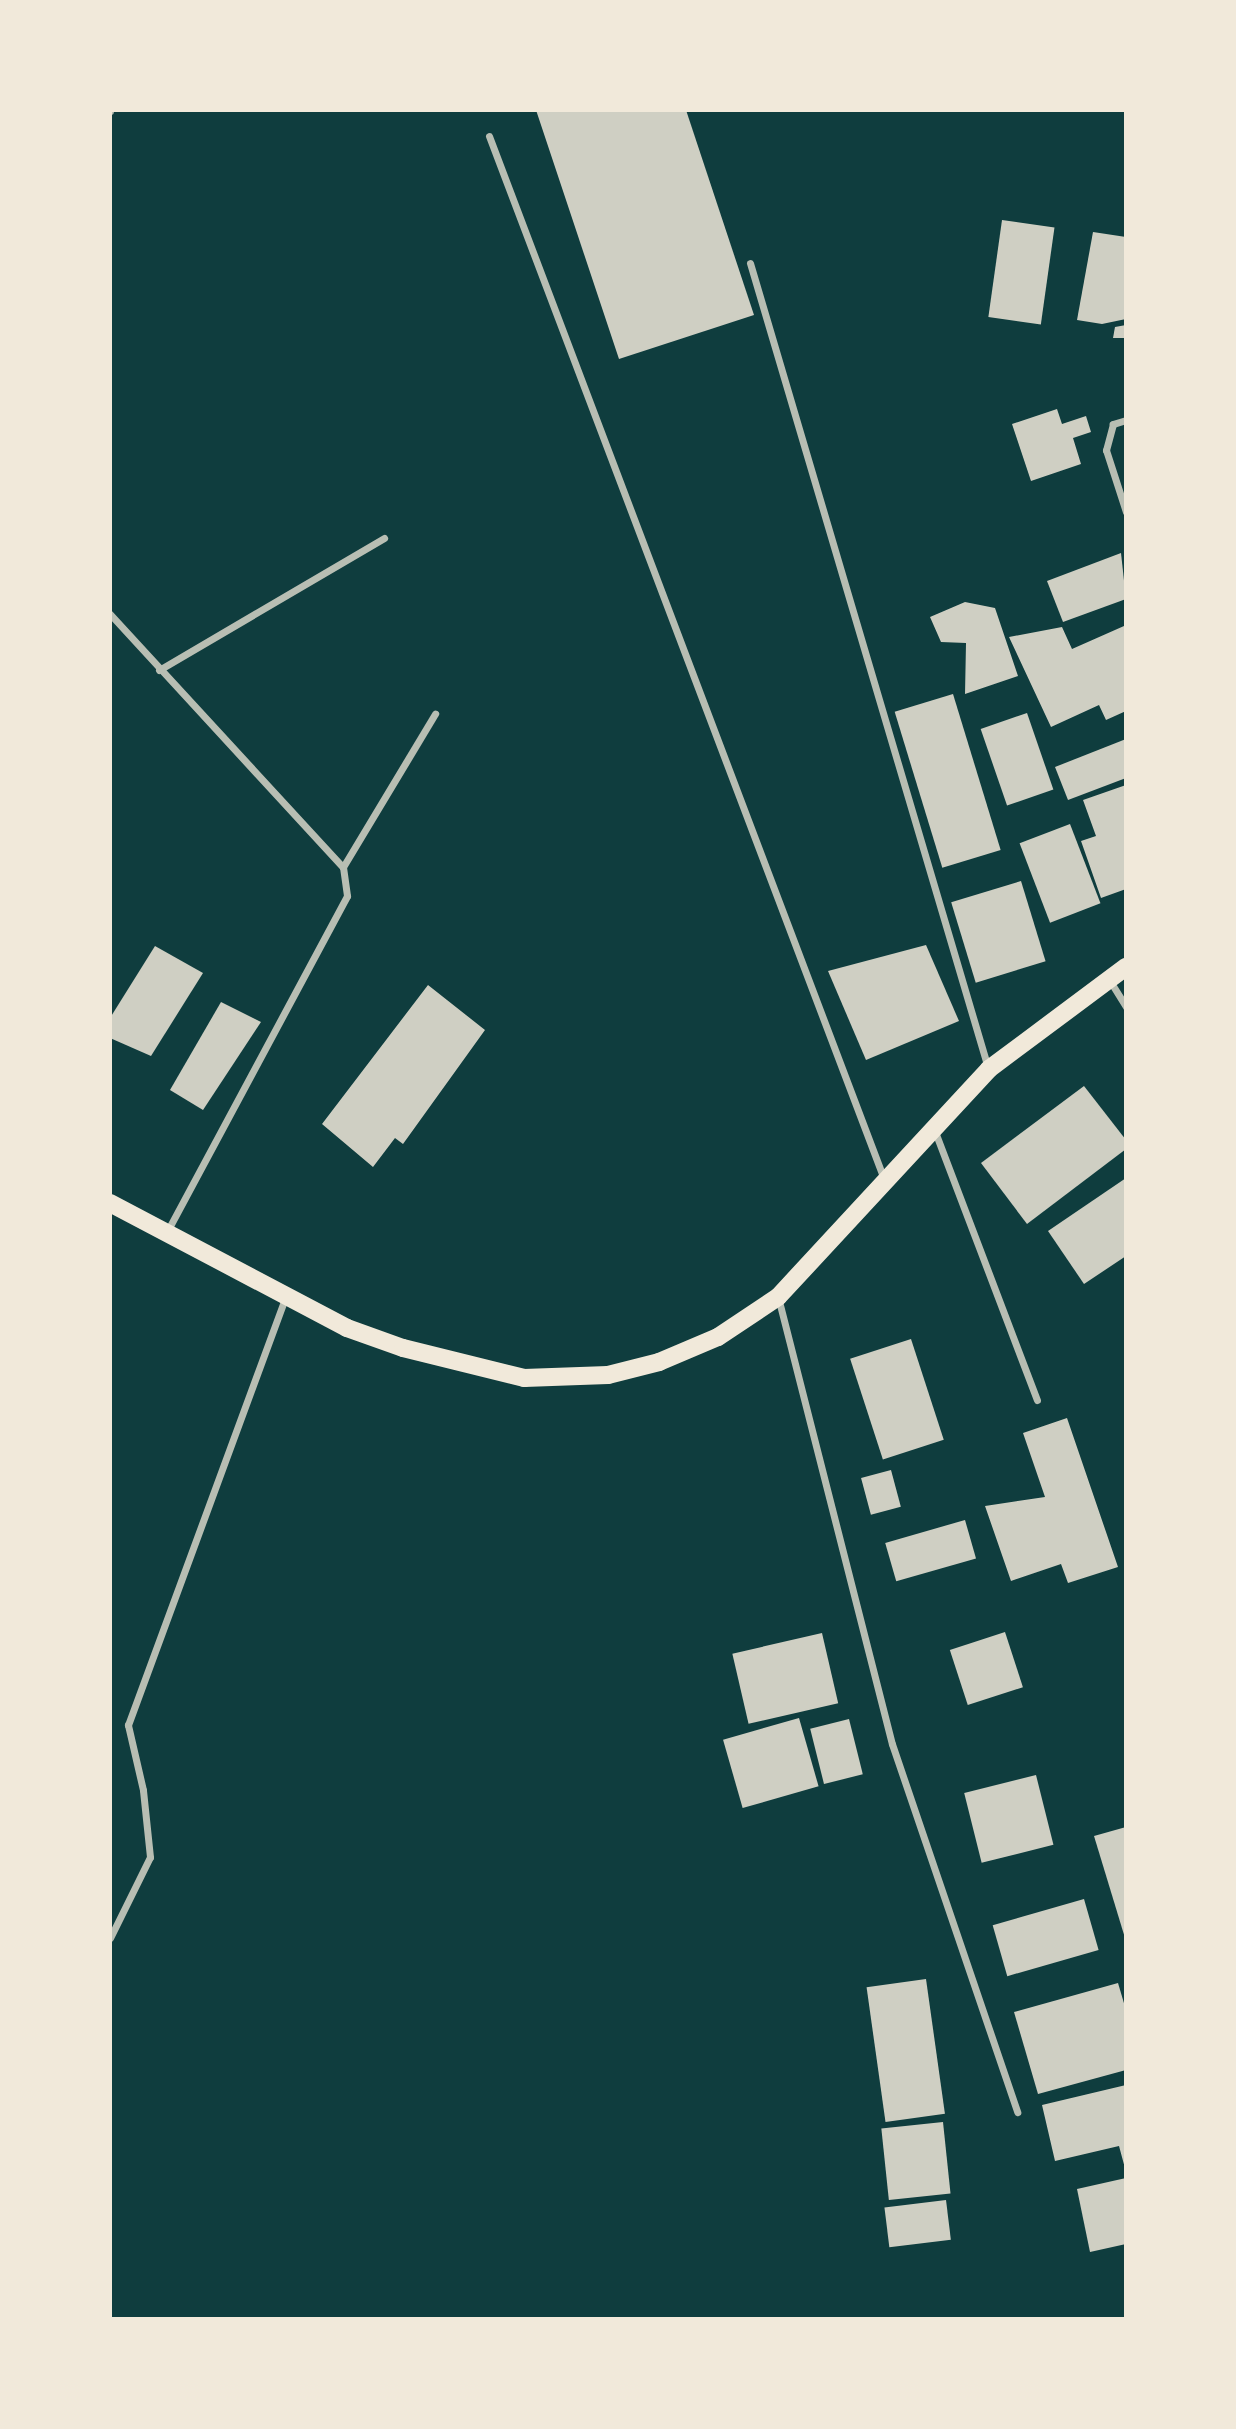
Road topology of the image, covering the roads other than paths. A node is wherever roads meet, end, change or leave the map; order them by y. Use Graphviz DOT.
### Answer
graph roads {
  1 [pos="489,136"];
  2 [pos="750,263"];
  3 [pos="1126,420"];
  4 [pos="1126,512"];
  5 [pos="384,538"];
  6 [pos="110,614"];
  7 [pos="159,670"];
  8 [pos="435,714"];
  9 [pos="343,867"];
  10 [pos="1126,967"];
  11 [pos="1108,978"];
  12 [pos="1126,1007"];
  13 [pos="989,1069"];
  14 [pos="933,1126"];
  15 [pos="884,1178"];
  16 [pos="110,1203"];
  17 [pos="167,1231"];
  18 [pos="286,1296"];
  19 [pos="778,1297"];
  20 [pos="1037,1400"];
  21 [pos="110,1938"];
  22 [pos="1017,2112"];
  1 -- 15 [label="street"];
  2 -- 13 [label="street"];
  3 -- 4 [label="street"];
  5 -- 7 [label="street"];
  6 -- 7 [label="street"];
  7 -- 9 [label="street"];
  8 -- 9 [label="street"];
  9 -- 17 [label="street"];
  10 -- 11 [label="main road"];
  11 -- 12 [label="street"];
  11 -- 13 [label="main road"];
  13 -- 14 [label="main road"];
  14 -- 15 [label="main road"];
  14 -- 20 [label="street"];
  15 -- 19 [label="main road"];
  16 -- 17 [label="main road"];
  17 -- 18 [label="main road"];
  18 -- 19 [label="main road"];
  18 -- 21 [label="street"];
  19 -- 22 [label="street"];
}
